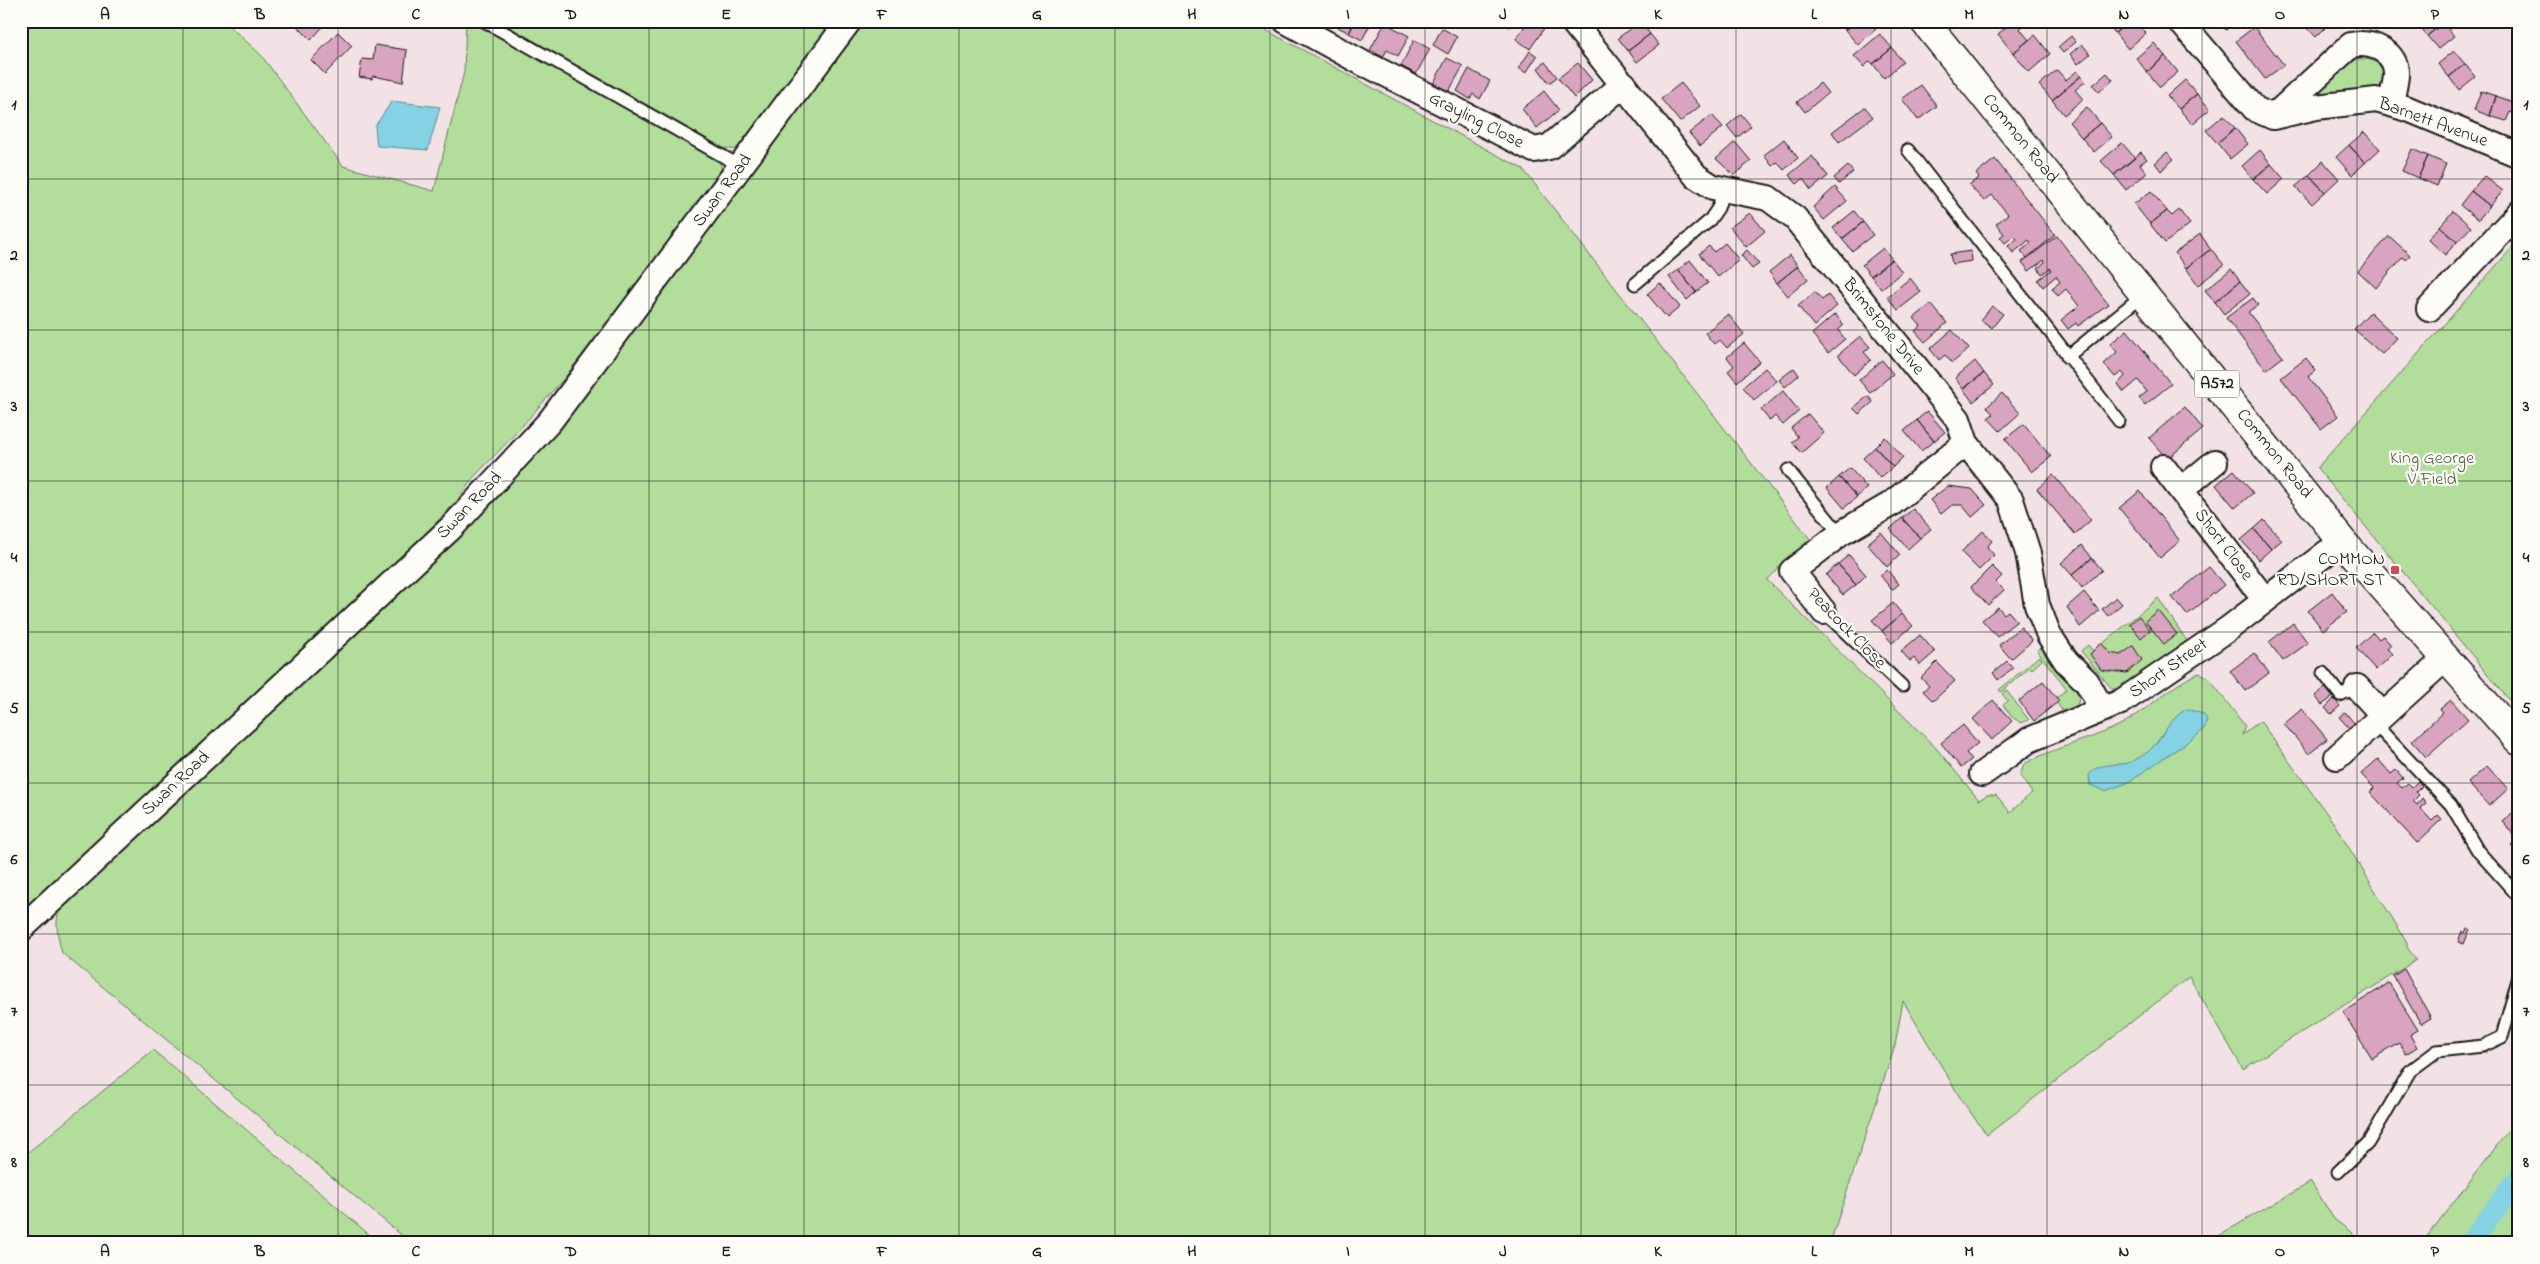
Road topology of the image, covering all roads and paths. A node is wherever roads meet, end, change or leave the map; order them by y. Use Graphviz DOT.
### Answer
graph roads {
  1 [pos="484,21"];
  2 [pos="849,21"];
  3 [pos="1286,21"];
  4 [pos="1572,21"];
  5 [pos="1924,21"];
  6 [pos="2180,21"];
  7 [pos="1624,84"];
  8 [pos="2391,104"];
  9 [pos="2273,117"];
  10 [pos="1908,150"];
  11 [pos="2519,155"];
  12 [pos="742,167"];
  13 [pos="1724,189"];
  14 [pos="2519,213"];
  15 [pos="1635,284"];
  16 [pos="2144,294"];
  17 [pos="2429,309"];
  18 [pos="2066,356"];
  19 [pos="2119,421"];
  20 [pos="1966,443"];
  21 [pos="2215,462"];
  22 [pos="2163,467"];
  23 [pos="1788,470"];
  24 [pos="2181,490"];
  25 [pos="1840,534"];
  26 [pos="2342,541"];
  27 [pos="2264,600"];
  28 [pos="1824,612"];
  29 [pos="2445,659"];
  30 [pos="2323,673"];
  31 [pos="1902,686"];
  32 [pos="2357,686"];
  33 [pos="2102,708"];
  34 [pos="2378,719"];
  35 [pos="2519,741"];
  36 [pos="2337,757"];
  37 [pos="1982,774"];
  38 [pos="2519,897"];
  39 [pos="21,928"];
  40 [pos="2519,976"];
  41 [pos="2338,1172"];
  1 -- 12 [label="lane"];
  2 -- 12 [label="street, Swan Road"];
  3 -- 7 [label="street, Grayling Close"];
  4 -- 7 [label="street, Brimstone Drive"];
  5 -- 16 [label="main road, Common Road / A572"];
  6 -- 9 [label="street"];
  7 -- 13 [label="street, Brimstone Drive"];
  8 -- 9 [label="street, Barnett Avenue"];
  8 -- 9 [label="street"];
  8 -- 11 [label="street, Barnett Avenue"];
  10 -- 18 [label="lane"];
  12 -- 39 [label="street, Swan Road"];
  13 -- 15 [label="lane"];
  13 -- 20 [label="street, Brimstone Drive"];
  14 -- 17 [label="street"];
  16 -- 18 [label="lane"];
  16 -- 26 [label="main road, Common Road / A572"];
  18 -- 19 [label="lane"];
  20 -- 25 [label="street, Peacock Close"];
  20 -- 33 [label="street, Brimstone Drive"];
  21 -- 24 [label="street"];
  22 -- 24 [label="street, Short Close"];
  23 -- 25 [label="lane"];
  24 -- 27 [label="street, Short Close"];
  25 -- 28 [label="street, Peacock Close"];
  26 -- 27 [label="street, Short Street"];
  26 -- 29 [label="main road, Common Road / A572"];
  27 -- 33 [label="street, Short Street"];
  28 -- 31 [label="lane, Peacock Close"];
  29 -- 34 [label="street"];
  29 -- 35 [label="main road, Common Road / A572"];
  30 -- 32 [label="lane"];
  32 -- 34 [label="street"];
  33 -- 37 [label="street, Short Street"];
  34 -- 36 [label="street"];
  34 -- 38 [label="lane"];
  40 -- 41 [label="lane"];
}
